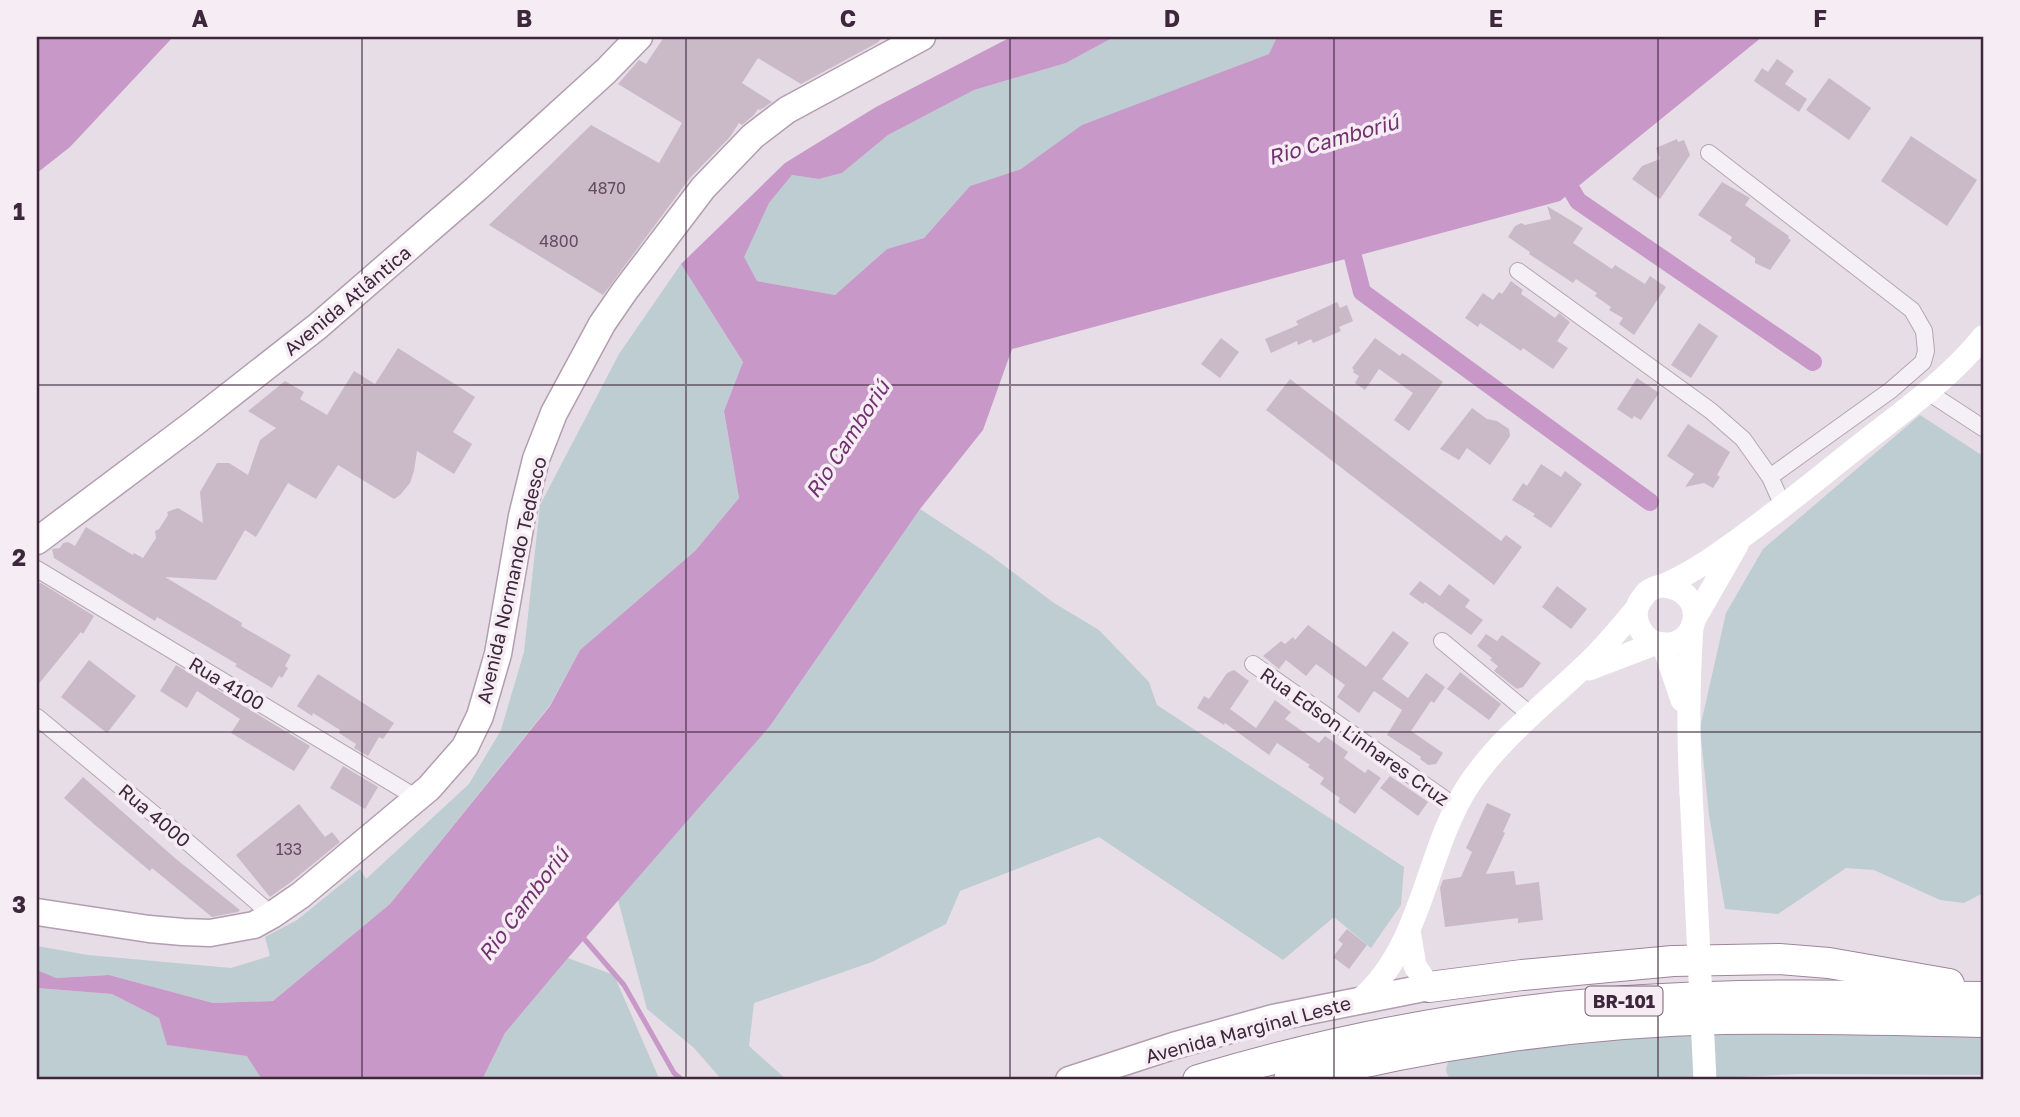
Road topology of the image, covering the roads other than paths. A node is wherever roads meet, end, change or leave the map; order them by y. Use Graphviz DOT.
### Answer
graph roads {
  1 [pos="639,37"];
  2 [pos="922,37"];
  3 [pos="1709,153"];
  4 [pos="1518,271"];
  5 [pos="1983,337"];
  6 [pos="1928,392"];
  7 [pos="1983,428"];
  8 [pos="1770,477"];
  9 [pos="1783,506"];
  10 [pos="1742,537"];
  11 [pos="37,541"];
  12 [pos="37,569"];
  13 [pos="1664,586"];
  14 [pos="1637,608"];
  15 [pos="1693,623"];
  16 [pos="1442,641"];
  17 [pos="1660,644"];
  18 [pos="1253,664"];
  19 [pos="1573,676"];
  20 [pos="1531,715"];
  21 [pos="37,717"];
  22 [pos="1687,720"];
  23 [pos="417,798"];
  24 [pos="1456,807"];
  25 [pos="37,912"];
  26 [pos="272,915"];
  27 [pos="1409,931"];
  28 [pos="1429,987"];
  29 [pos="1983,990"];
  30 [pos="1983,998"];
  31 [pos="1361,999"];
  32 [pos="1983,1022"];
  33 [pos="1069,1080"];
  34 [pos="1198,1080"];
  35 [pos="1289,1080"];
  36 [pos="1705,1080"];
  1 -- 11 [label="main road, Avenida Atlântica"];
  2 -- 23 [label="main road, Avenida Normando Tedesco"];
  3 -- 8 [label="street"];
  4 -- 8 [label="street"];
  5 -- 6 [label="main road"];
  6 -- 7 [label="street"];
  6 -- 9 [label="main road"];
  8 -- 9 [label="street"];
  9 -- 10 [label="main road"];
  10 -- 13 [label="main road"];
  10 -- 15 [label="main road"];
  12 -- 23 [label="street, Rua 4100"];
  13 -- 14 [label="main road"];
  13 -- 15 [label="main road"];
  14 -- 17 [label="main road"];
  14 -- 19 [label="main road"];
  15 -- 17 [label="main road"];
  15 -- 22 [label="main road"];
  16 -- 20 [label="street"];
  17 -- 19 [label="main road"];
  17 -- 22 [label="main road"];
  18 -- 24 [label="street, Rua Edson Linhares Cruz"];
  19 -- 20 [label="main road"];
  20 -- 24 [label="main road"];
  21 -- 26 [label="street, Rua 4000"];
  22 -- 36 [label="main road, bridge"];
  23 -- 26 [label="main road, Avenida Normando Tedesco"];
  24 -- 27 [label="main road"];
  25 -- 26 [label="main road, Avenida Normando Tedesco"];
  27 -- 28 [label="main road"];
  27 -- 31 [label="main road"];
  28 -- 29 [label="highway"];
  28 -- 31 [label="main road, Avenida Marginal Leste"];
  30 -- 34 [label="highway, BR-101"];
  31 -- 33 [label="main road, Avenida Marginal Leste"];
  32 -- 35 [label="highway, BR-101"];
}
